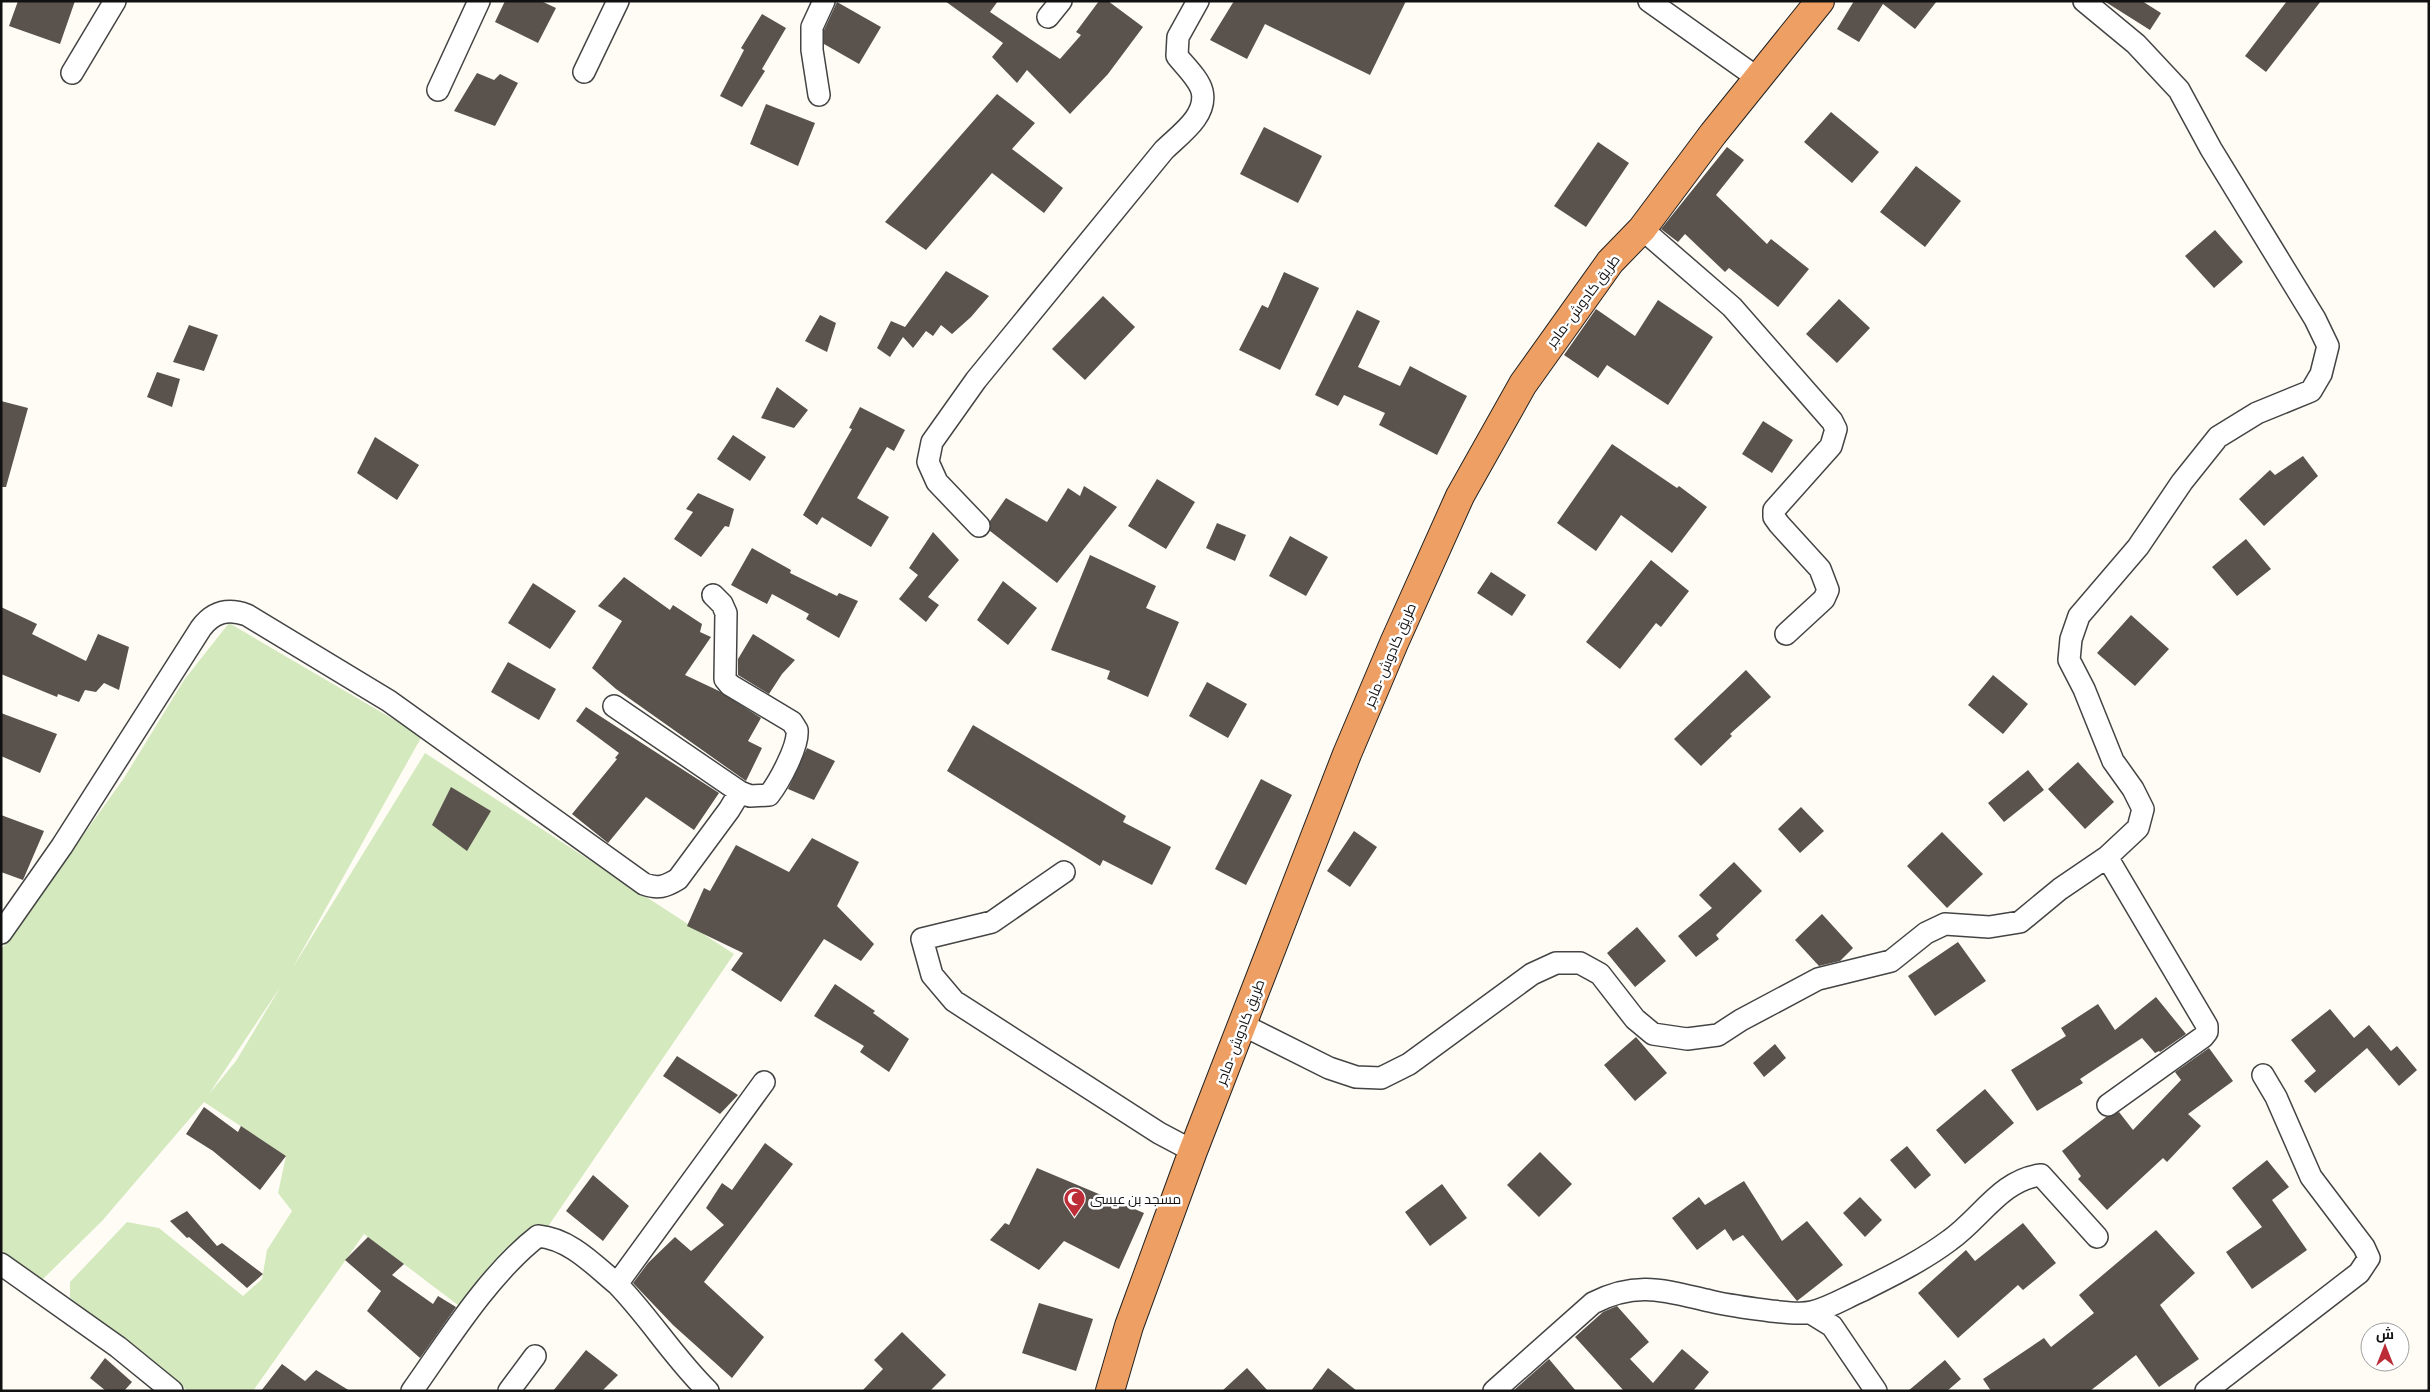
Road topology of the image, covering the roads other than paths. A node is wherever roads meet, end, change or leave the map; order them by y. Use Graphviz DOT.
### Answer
graph roads {
  1 [pos="115,1"];
  2 [pos="479,1"];
  3 [pos="618,1"];
  4 [pos="824,1"];
  5 [pos="1198,1"];
  6 [pos="1649,1"];
  7 [pos="1820,1"];
  8 [pos="2084,1"];
  9 [pos="584,72"];
  10 [pos="72,74"];
  11 [pos="1759,79"];
  12 [pos="438,90"];
  13 [pos="819,95"];
  14 [pos="1642,229"];
  15 [pos="979,526"];
  16 [pos="713,595"];
  17 [pos="1786,634"];
  18 [pos="614,706"];
  19 [pos="740,792"];
  20 [pos="2107,857"];
  21 [pos="1064,872"];
  22 [pos="1,933"];
  23 [pos="1244,1025"];
  24 [pos="2263,1074"];
  25 [pos="764,1082"];
  26 [pos="2108,1105"];
  27 [pos="1193,1152"];
  28 [pos="2097,1237"];
  29 [pos="1,1264"];
  30 [pos="617,1284"];
  31 [pos="1811,1313"];
  32 [pos="535,1356"];
  33 [pos="1874,1390"];
  34 [pos="172,1391"];
  35 [pos="412,1391"];
  36 [pos="509,1391"];
  37 [pos="708,1391"];
  38 [pos="1110,1391"];
  39 [pos="1494,1391"];
  40 [pos="2206,1391"];
  1 -- 10 [label="street"];
  2 -- 12 [label="street"];
  3 -- 9 [label="street"];
  4 -- 13 [label="street"];
  5 -- 15 [label="street"];
  6 -- 11 [label="street"];
  7 -- 11 [label="highway, طريق كادوش -ماجر"];
  8 -- 20 [label="street"];
  11 -- 14 [label="highway, طريق كادوش -ماجر"];
  14 -- 17 [label="street"];
  14 -- 23 [label="highway, طريق كادوش -ماجر"];
  16 -- 19 [label="street"];
  18 -- 19 [label="street"];
  19 -- 22 [label="street"];
  20 -- 23 [label="street"];
  20 -- 26 [label="street"];
  21 -- 27 [label="street"];
  23 -- 27 [label="highway, طريق كادوش -ماجر"];
  24 -- 40 [label="street"];
  25 -- 30 [label="street"];
  27 -- 38 [label="highway, طريق كادوش -ماجر"];
  28 -- 31 [label="street"];
  29 -- 34 [label="street"];
  30 -- 35 [label="street"];
  30 -- 37 [label="street"];
  31 -- 33 [label="street"];
  31 -- 39 [label="street"];
  32 -- 36 [label="street"];
}
